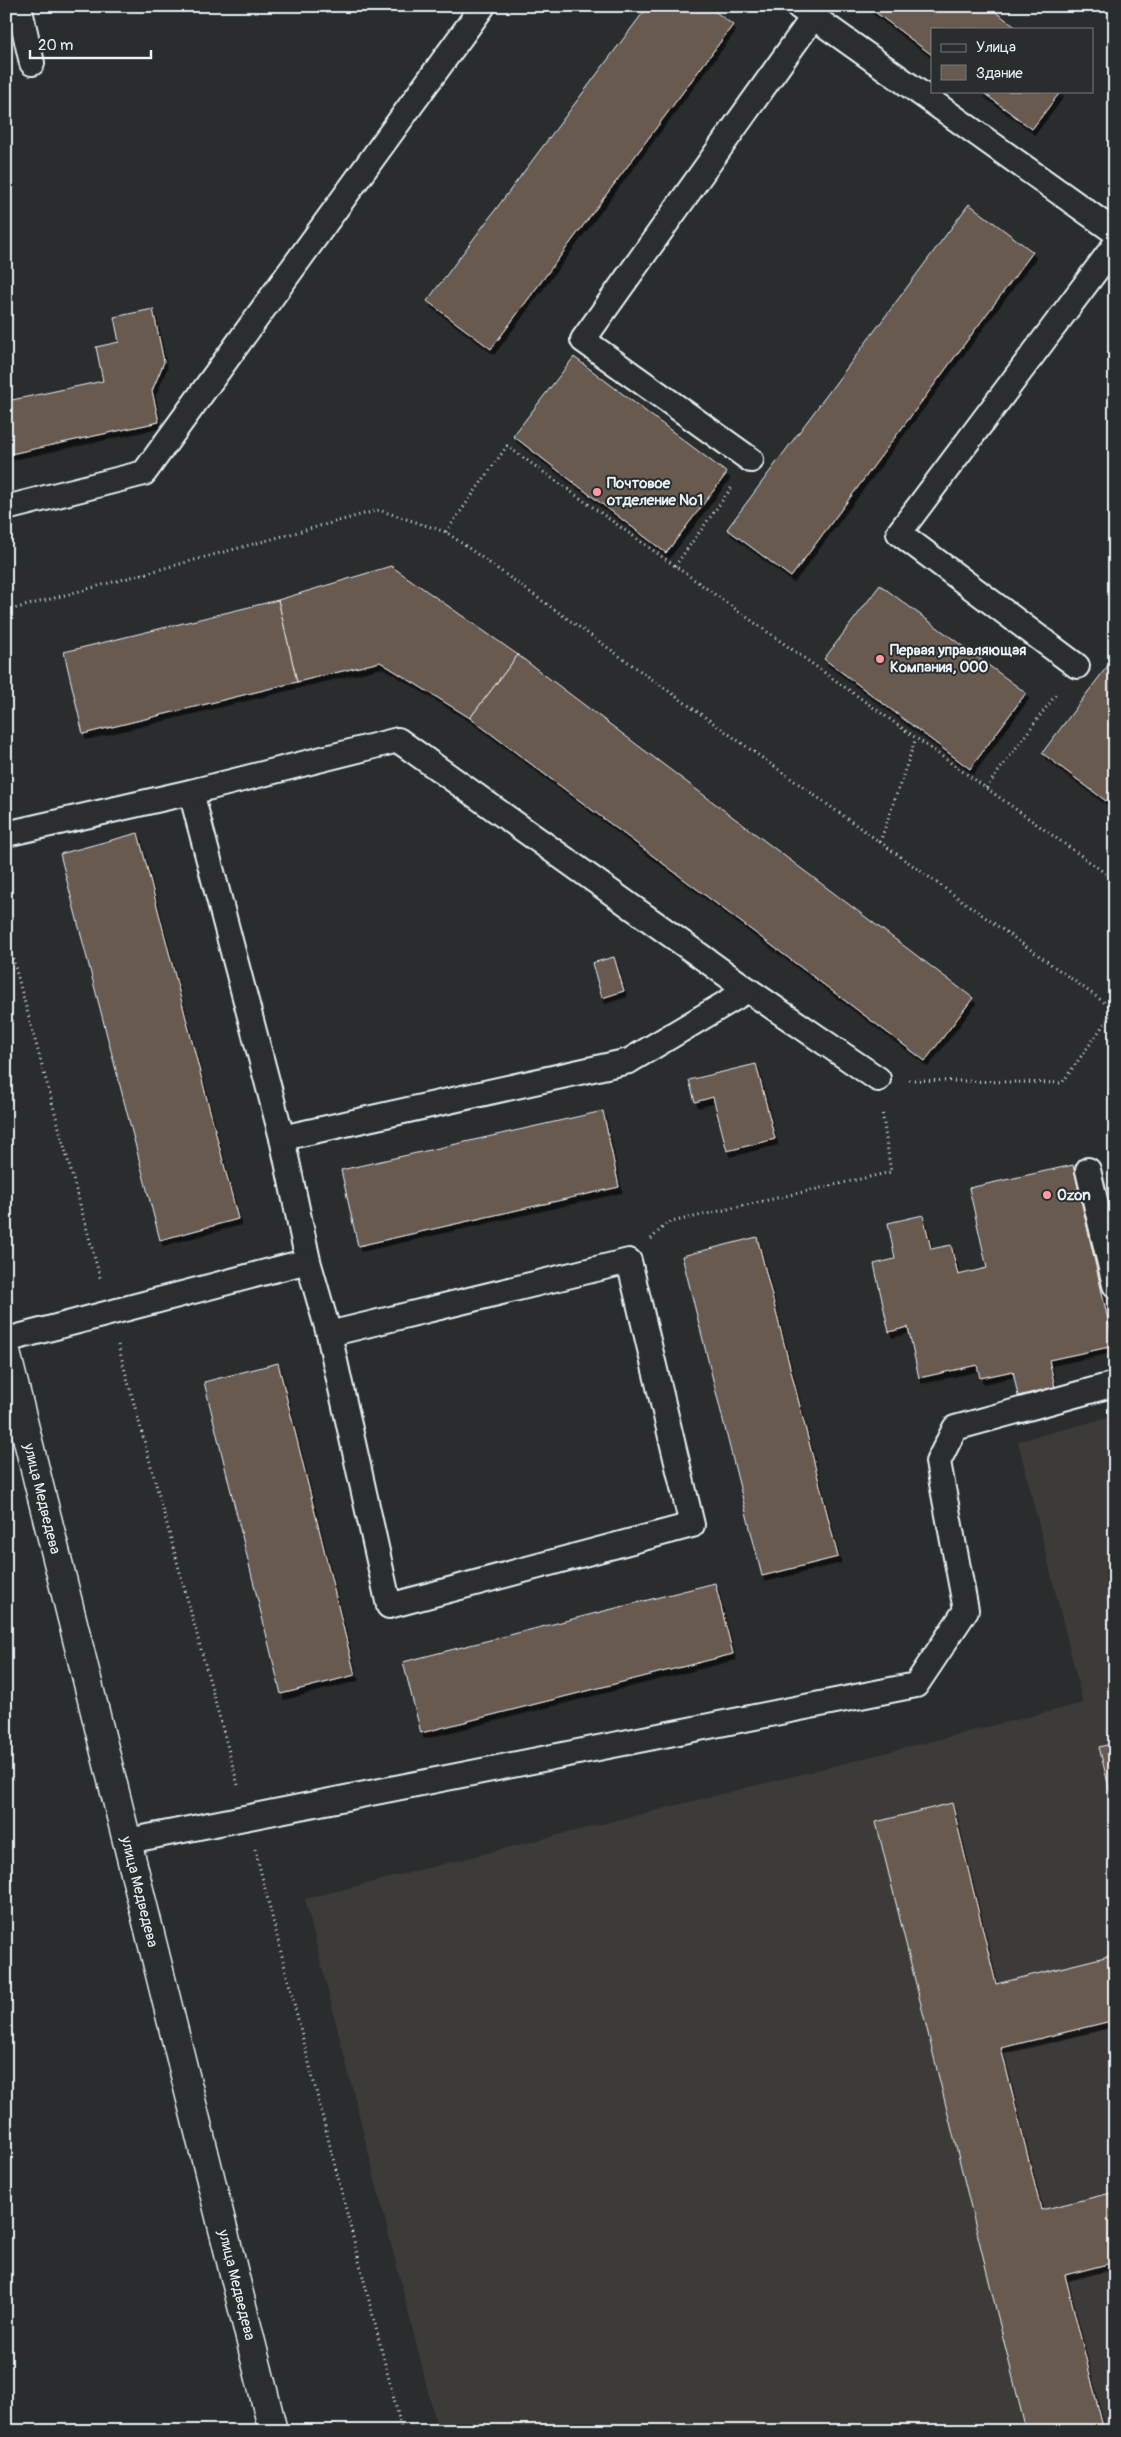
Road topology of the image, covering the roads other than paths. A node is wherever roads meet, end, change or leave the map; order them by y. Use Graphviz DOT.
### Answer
graph roads {
  1 [pos="19,6"];
  2 [pos="483,6"];
  3 [pos="806,11"];
  4 [pos="32,63"];
  5 [pos="1115,232"];
  6 [pos="1115,245"];
  7 [pos="751,460"];
  8 [pos="6,508"];
  9 [pos="1077,666"];
  10 [pos="191,792"];
  11 [pos="6,834"];
  12 [pos="748,990"];
  13 [pos="878,1080"];
  14 [pos="282,1138"];
  15 [pos="1088,1170"];
  16 [pos="308,1261"];
  17 [pos="1115,1285"];
  18 [pos="329,1334"];
  19 [pos="6,1340"];
  20 [pos="6,1352"];
  21 [pos="1115,1384"];
  22 [pos="128,1841"];
  23 [pos="273,2431"];
  1 -- 4 [label="lane"];
  2 -- 8 [label="lane"];
  3 -- 5 [label="lane"];
  3 -- 7 [label="lane"];
  6 -- 9 [label="lane"];
  10 -- 11 [label="lane"];
  10 -- 12 [label="lane"];
  10 -- 14 [label="lane"];
  12 -- 13 [label="lane"];
  12 -- 14 [label="lane"];
  14 -- 16 [label="lane"];
  15 -- 17 [label="lane"];
  16 -- 18 [label="lane"];
  16 -- 19 [label="lane"];
  18 -- 18 [label="lane"];
  20 -- 22 [label="street, улица Медведева"];
  21 -- 22 [label="lane"];
  22 -- 23 [label="street, улица Медведева"];
}
